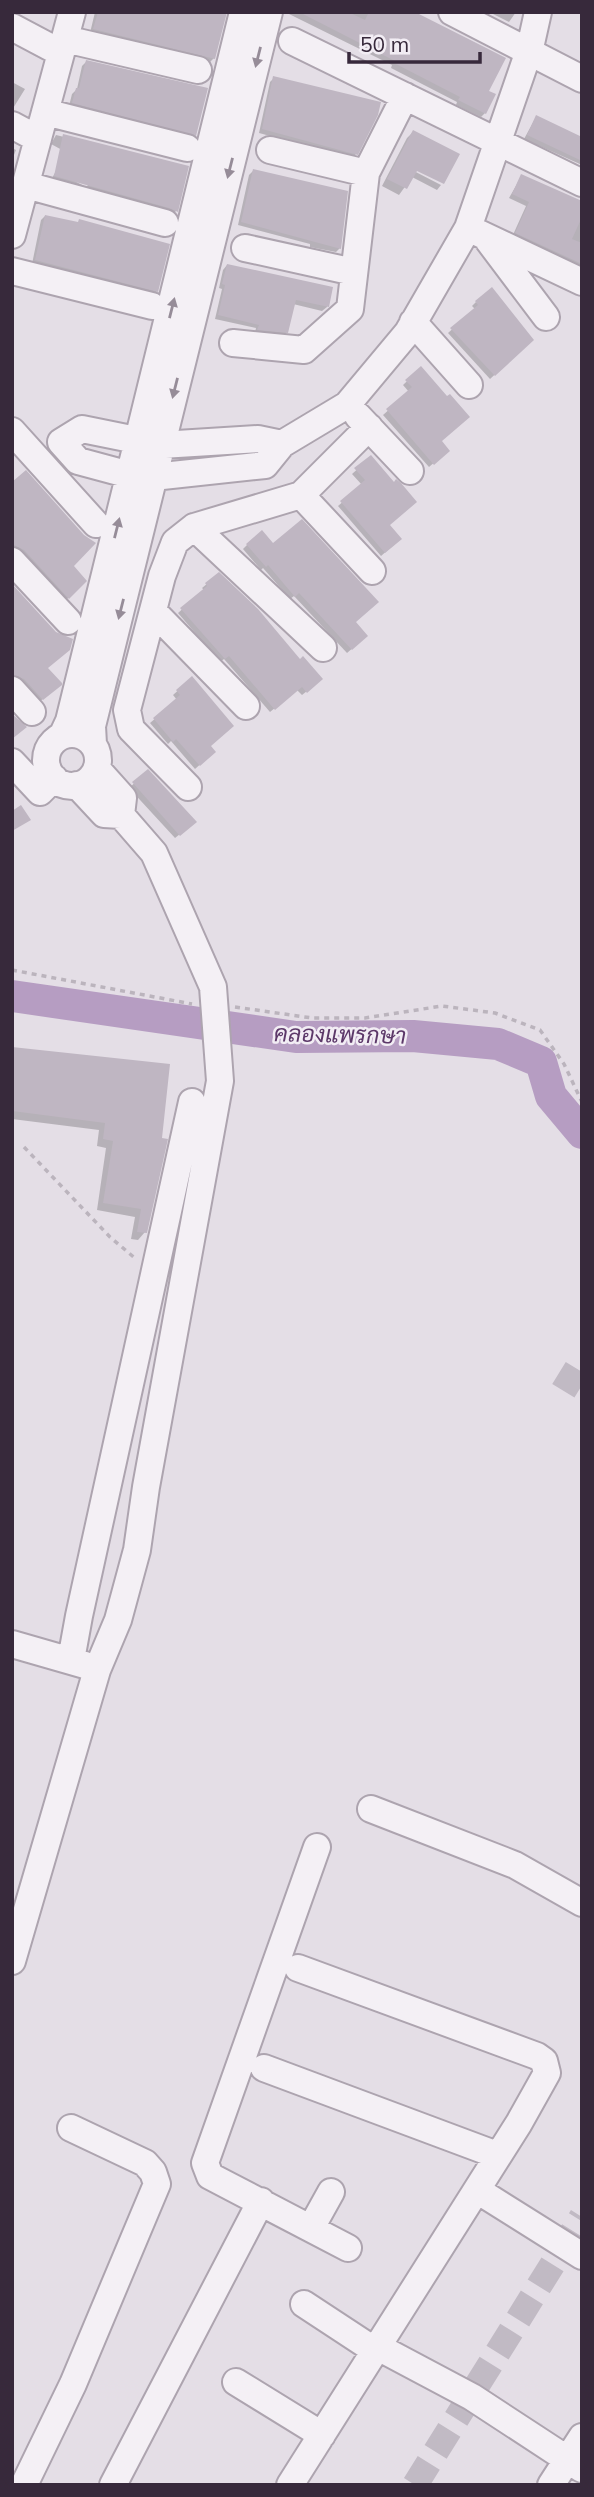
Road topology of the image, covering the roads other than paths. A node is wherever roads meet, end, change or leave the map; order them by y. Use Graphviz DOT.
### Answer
graph roads {
  1 [pos="72,12"];
  2 [pos="243,12"];
  3 [pos="269,12"];
  4 [pos="452,12"];
  5 [pos="538,12"];
  6 [pos="12,27"];
  7 [pos="292,41"];
  8 [pos="63,46"];
  9 [pos="529,51"];
  10 [pos="198,70"];
  11 [pos="582,79"];
  12 [pos="405,96"];
  13 [pos="235,99"];
  14 [pos="45,112"];
  15 [pos="12,125"];
  16 [pos="38,139"];
  17 [pos="497,142"];
  18 [pos="187,148"];
  19 [pos="270,150"];
  20 [pos="366,173"];
  21 [pos="582,184"];
  22 [pos="26,185"];
  23 [pos="165,223"];
  24 [pos="14,225"];
  25 [pos="476,232"];
  26 [pos="245,248"];
  27 [pos="12,271"];
  28 [pos="354,272"];
  29 [pos="582,282"];
  30 [pos="152,306"];
  31 [pos="546,317"];
  32 [pos="413,322"];
  33 [pos="233,342"];
  34 [pos="469,385"];
  35 [pos="347,405"];
  36 [pos="12,421"];
  37 [pos="369,427"];
  38 [pos="12,431"];
  39 [pos="61,442"];
  40 [pos="150,442"];
  41 [pos="282,444"];
  42 [pos="410,471"];
  43 [pos="142,476"];
  44 [pos="301,495"];
  45 [pos="96,524"];
  46 [pos="194,527"];
  47 [pos="12,561"];
  48 [pos="372,571"];
  49 [pos="153,611"];
  50 [pos="68,621"];
  51 [pos="323,648"];
  52 [pos="12,690"];
  53 [pos="246,706"];
  54 [pos="32,712"];
  55 [pos="62,736"];
  56 [pos="12,762"];
  57 [pos="80,769"];
  58 [pos="188,787"];
  59 [pos="192,1102"];
  60 [pos="12,1644"];
  61 [pos="71,1660"];
  62 [pos="97,1670"];
  63 [pos="371,1810"];
  64 [pos="317,1847"];
  65 [pos="582,1903"];
  66 [pos="14,1952"];
  67 [pos="298,1968"];
  68 [pos="264,2068"];
  69 [pos="71,2127"];
  70 [pos="497,2155"];
  71 [pos="477,2190"];
  72 [pos="331,2192"];
  73 [pos="261,2202"];
  74 [pos="311,2228"];
  75 [pos="348,2248"];
  76 [pos="582,2256"];
  77 [pos="304,2304"];
  78 [pos="375,2348"];
  79 [pos="236,2382"];
  80 [pos="321,2435"];
  81 [pos="582,2437"];
  82 [pos="574,2465"];
  83 [pos="24,2485"];
  84 [pos="113,2485"];
  85 [pos="290,2485"];
  86 [pos="551,2485"];
  1 -- 8 [label="street"];
  2 -- 13 [label="street"];
  3 -- 13 [label="street, one-way"];
  4 -- 9 [label="street"];
  5 -- 9 [label="street"];
  6 -- 8 [label="street"];
  7 -- 12 [label="street"];
  8 -- 10 [label="street"];
  8 -- 14 [label="street"];
  9 -- 11 [label="street"];
  9 -- 17 [label="street"];
  12 -- 17 [label="street"];
  12 -- 20 [label="street"];
  13 -- 40 [label="street"];
  14 -- 16 [label="street"];
  14 -- 18 [label="street"];
  15 -- 16 [label="street"];
  16 -- 22 [label="street"];
  17 -- 21 [label="street"];
  17 -- 25 [label="street"];
  19 -- 20 [label="street"];
  20 -- 28 [label="street"];
  22 -- 23 [label="street"];
  22 -- 24 [label="street"];
  25 -- 29 [label="street"];
  25 -- 31 [label="street"];
  25 -- 32 [label="street"];
  26 -- 28 [label="street"];
  27 -- 30 [label="street"];
  28 -- 33 [label="street"];
  32 -- 34 [label="street"];
  32 -- 35 [label="street"];
  35 -- 37 [label="street"];
  35 -- 41 [label="street"];
  36 -- 39 [label="street"];
  37 -- 42 [label="street"];
  37 -- 44 [label="street"];
  38 -- 45 [label="street"];
  39 -- 40 [label="street"];
  39 -- 43 [label="street"];
  40 -- 41 [label="street"];
  40 -- 43 [label="street"];
  41 -- 43 [label="street"];
  55 -- 43 [label="street, one-way"];
  43 -- 57 [label="street, one-way"];
  44 -- 46 [label="street"];
  44 -- 48 [label="street"];
  46 -- 49 [label="street"];
  46 -- 51 [label="street"];
  47 -- 50 [label="street"];
  49 -- 53 [label="street"];
  49 -- 58 [label="street"];
  52 -- 54 [label="street"];
  55 -- 57 [label="street"];
  55 -- 57 [label="street"];
  56 -- 57 [label="street"];
  57 -- 62 [label="street"];
  59 -- 61 [label="street"];
  60 -- 61 [label="street"];
  61 -- 62 [label="street"];
  62 -- 66 [label="street"];
  63 -- 65 [label="street"];
  64 -- 73 [label="street"];
  67 -- 70 [label="street"];
  68 -- 70 [label="street"];
  69 -- 83 [label="street"];
  70 -- 71 [label="street"];
  71 -- 76 [label="street"];
  71 -- 78 [label="street"];
  72 -- 74 [label="street"];
  73 -- 74 [label="street"];
  73 -- 84 [label="street"];
  74 -- 75 [label="street"];
  77 -- 78 [label="street"];
  78 -- 80 [label="street"];
  78 -- 82 [label="street"];
  79 -- 80 [label="street"];
  80 -- 85 [label="street"];
  81 -- 82 [label="street"];
  82 -- 86 [label="street"];
}
